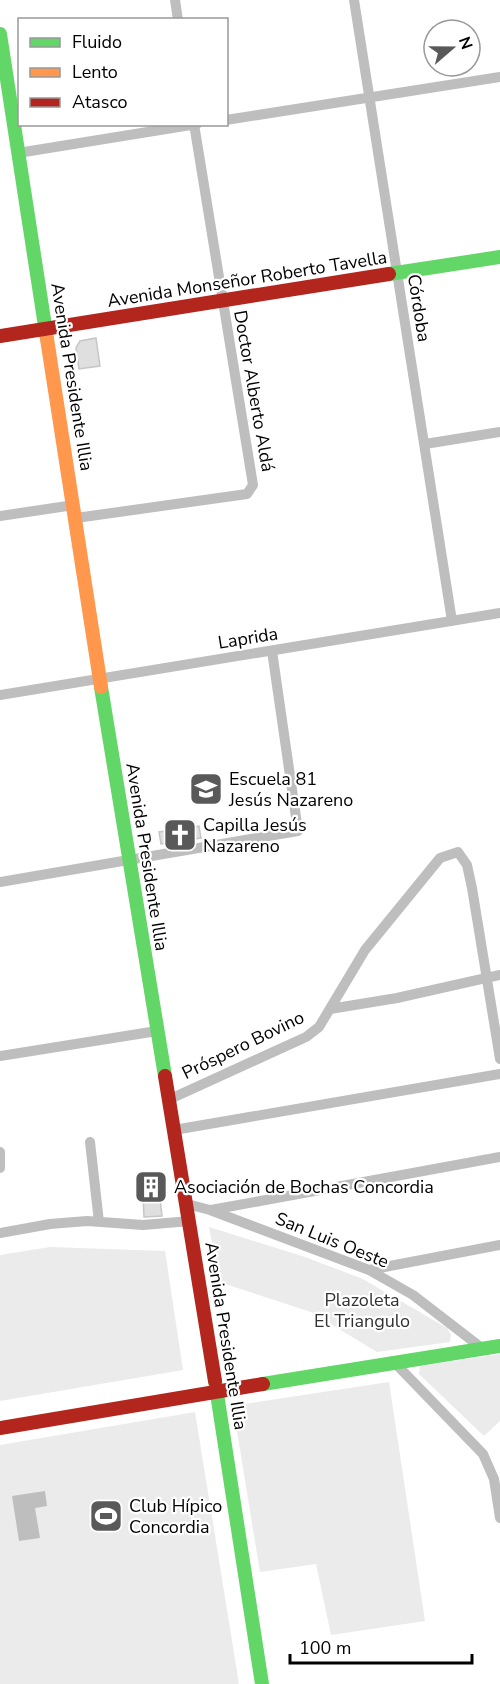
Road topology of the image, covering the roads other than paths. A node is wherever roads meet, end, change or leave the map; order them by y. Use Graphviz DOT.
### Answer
graph roads {
  1 [pos="175,0"];
  2 [pos="354,0"];
  3 [pos="178,18"];
  4 [pos="0,34"];
  5 [pos="500,77"];
  6 [pos="369,98"];
  7 [pos="228,120"];
  8 [pos="189,126"];
  9 [pos="195,126"];
  10 [pos="18,153"];
  11 [pos="500,257"];
  12 [pos="397,273"];
  13 [pos="222,301"];
  14 [pos="46,329"];
  15 [pos="0,336"];
  16 [pos="500,432"];
  17 [pos="425,444"];
  18 [pos="75,512"];
  19 [pos="0,516"];
  20 [pos="500,613"];
  21 [pos="452,621"];
  22 [pos="272,651"];
  23 [pos="100,678"];
  24 [pos="0,695"];
  25 [pos="128,859"];
  26 [pos="0,882"];
  27 [pos="500,975"];
  28 [pos="487,979"];
  29 [pos="330,1009"];
  30 [pos="157,1031"];
  31 [pos="0,1056"];
  32 [pos="500,1059"];
  33 [pos="500,1074"];
  34 [pos="168,1100"];
  35 [pos="174,1130"];
  36 [pos="90,1142"];
  37 [pos="0,1152"];
  38 [pos="500,1157"];
  39 [pos="0,1167"];
  40 [pos="187,1204"];
  41 [pos="210,1210"];
  42 [pos="190,1221"];
  43 [pos="99,1222"];
  44 [pos="0,1233"];
  45 [pos="500,1245"];
  46 [pos="369,1270"];
  47 [pos="500,1346"];
  48 [pos="483,1349"];
  49 [pos="393,1361"];
  50 [pos="217,1393"];
  51 [pos="0,1428"];
  52 [pos="500,1518"];
  53 [pos="262,1684"];
  1 -- 3 [label="street"];
  2 -- 6 [label="street, Córdoba"];
  4 -- 10 [label="main road, Avenida Presidente Illia"];
  5 -- 6 [label="street"];
  6 -- 7 [label="street"];
  6 -- 12 [label="street, Córdoba"];
  8 -- 10 [label="street"];
  9 -- 13 [label="street, Doctor Alberto Aldá"];
  10 -- 14 [label="main road, Avenida Presidente Illia"];
  11 -- 12 [label="main road, Avenida Monseñor Roberto Tavella"];
  12 -- 13 [label="main road, Avenida Monseñor Roberto Tavella"];
  12 -- 17 [label="street, Córdoba"];
  13 -- 14 [label="main road, Avenida Monseñor Roberto Tavella"];
  13 -- 18 [label="street, Doctor Alberto Aldá"];
  14 -- 15 [label="main road, Avenida Monseñor Roberto Tavella"];
  14 -- 18 [label="main road, Avenida Presidente Illia"];
  16 -- 17 [label="street"];
  17 -- 21 [label="street, Córdoba"];
  18 -- 19 [label="street"];
  18 -- 23 [label="main road, Avenida Presidente Illia"];
  20 -- 21 [label="street, Laprida"];
  21 -- 22 [label="street, Laprida"];
  22 -- 23 [label="street, Laprida"];
  22 -- 25 [label="street"];
  23 -- 24 [label="street, Laprida"];
  23 -- 25 [label="main road, Avenida Presidente Illia"];
  25 -- 26 [label="street"];
  25 -- 30 [label="main road, Avenida Presidente Illia"];
  27 -- 28 [label="street"];
  28 -- 29 [label="street"];
  28 -- 29 [label="street, Próspero Bovino"];
  28 -- 32 [label="street"];
  29 -- 34 [label="street, Próspero Bovino"];
  30 -- 31 [label="street"];
  30 -- 34 [label="main road, Avenida Presidente Illia"];
  33 -- 35 [label="street"];
  34 -- 35 [label="main road, Avenida Presidente Illia"];
  35 -- 40 [label="main road, Avenida Presidente Illia"];
  36 -- 43 [label="street"];
  37 -- 39 [label="street"];
  38 -- 41 [label="street"];
  40 -- 41 [label="street, San Luis Oeste"];
  40 -- 42 [label="main road, Avenida Presidente Illia"];
  41 -- 46 [label="street, San Luis Oeste"];
  42 -- 43 [label="street"];
  42 -- 50 [label="main road, Avenida Presidente Illia"];
  43 -- 44 [label="street"];
  45 -- 46 [label="street"];
  46 -- 48 [label="street, San Luis Oeste"];
  47 -- 48 [label="main road"];
  48 -- 49 [label="main road"];
  49 -- 50 [label="main road"];
  49 -- 52 [label="street"];
  50 -- 51 [label="main road"];
  50 -- 53 [label="main road, Avenida Presidente Illia"];
}
